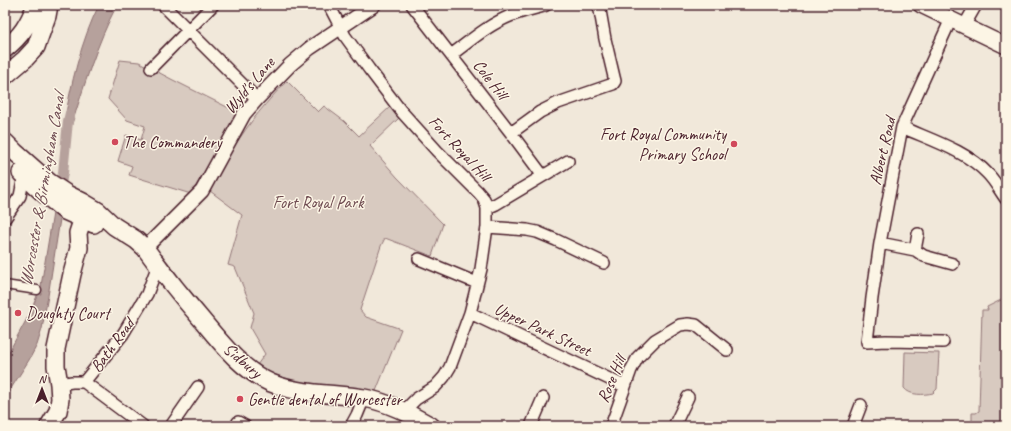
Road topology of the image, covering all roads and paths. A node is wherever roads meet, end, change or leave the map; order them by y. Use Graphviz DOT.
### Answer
graph roads {
  1 [pos="36,5"];
  2 [pos="50,5"];
  3 [pos="163,5"];
  4 [pos="213,5"];
  5 [pos="329,5"];
  6 [pos="374,5"];
  7 [pos="412,5"];
  8 [pos="546,5"];
  9 [pos="599,5"];
  10 [pos="921,5"];
  11 [pos="976,5"];
  12 [pos="958,22"];
  13 [pos="340,27"];
  14 [pos="42,29"];
  15 [pos="188,30"];
  16 [pos="1006,46"];
  17 [pos="5,48"];
  18 [pos="451,55"];
  19 [pos="5,64"];
  20 [pos="151,68"];
  21 [pos="5,76"];
  22 [pos="257,99"];
  23 [pos="902,127"];
  24 [pos="512,133"];
  25 [pos="5,142"];
  26 [pos="5,158"];
  27 [pos="568,161"];
  28 [pos="24,176"];
  29 [pos="543,176"];
  30 [pos="45,189"];
  31 [pos="20,196"];
  32 [pos="1006,199"];
  33 [pos="486,208"];
  34 [pos="84,214"];
  35 [pos="5,218"];
  36 [pos="487,227"];
  37 [pos="918,234"];
  38 [pos="880,243"];
  39 [pos="145,248"];
  40 [pos="915,250"];
  41 [pos="419,259"];
  42 [pos="604,263"];
  43 [pos="953,264"];
  44 [pos="162,270"];
  45 [pos="477,283"];
  46 [pos="5,285"];
  47 [pos="37,290"];
  48 [pos="470,313"];
  49 [pos="944,342"];
  50 [pos="727,350"];
  51 [pos="84,382"];
  52 [pos="59,384"];
  53 [pos="624,386"];
  54 [pos="198,387"];
  55 [pos="364,398"];
  56 [pos="543,398"];
  57 [pos="688,398"];
  58 [pos="861,405"];
  59 [pos="404,411"];
  60 [pos="49,426"];
  61 [pos="143,426"];
  62 [pos="171,426"];
  63 [pos="351,426"];
  64 [pos="431,426"];
  65 [pos="531,426"];
  66 [pos="611,426"];
  67 [pos="674,426"];
  68 [pos="853,426"];
  1 -- 17 [label="main road"];
  2 -- 14 [label="main road"];
  3 -- 15 [label="street"];
  4 -- 15 [label="street"];
  5 -- 13 [label="street, Fort Royal Hill"];
  6 -- 13 [label="street, Wyld's Lane"];
  7 -- 18 [label="street, Cole Hill"];
  8 -- 18 [label="street"];
  9 -- 24 [label="street"];
  10 -- 12 [label="main road"];
  11 -- 12 [label="street, Albert Road"];
  12 -- 16 [label="main road"];
  12 -- 23 [label="street, Albert Road"];
  13 -- 22 [label="street, Wyld's Lane"];
  13 -- 33 [label="street, Fort Royal Hill"];
  14 -- 19 [label="main road"];
  14 -- 21 [label="main road"];
  15 -- 20 [label="street"];
  15 -- 22 [label="street"];
  18 -- 24 [label="street, Cole Hill"];
  22 -- 39 [label="street, Wyld's Lane"];
  23 -- 32 [label="street"];
  23 -- 38 [label="street, Albert Road"];
  24 -- 29 [label="street, Cole Hill"];
  25 -- 30 [label="main road"];
  26 -- 28 [label="main road"];
  27 -- 29 [label="street"];
  28 -- 30 [label="main road"];
  28 -- 31 [label="street"];
  29 -- 33 [label="street"];
  30 -- 31 [label="street"];
  30 -- 34 [label="main road"];
  31 -- 35 [label="street"];
  33 -- 36 [label="street, Fort Royal Hill"];
  34 -- 39 [label="main road"];
  34 -- 52 [label="main road"];
  36 -- 42 [label="street"];
  36 -- 45 [label="street, Fort Royal Hill"];
  37 -- 40 [label="street"];
  38 -- 40 [label="street"];
  38 -- 49 [label="street, Albert Road"];
  39 -- 44 [label="main road"];
  40 -- 43 [label="street"];
  41 -- 45 [label="street"];
  44 -- 51 [label="street, Bath Road"];
  44 -- 55 [label="main road, Sidbury"];
  45 -- 48 [label="street, Fort Royal Hill"];
  46 -- 47 [label="street"];
  48 -- 53 [label="street, Upper Park Street"];
  48 -- 59 [label="street, Fort Royal Hill"];
  50 -- 53 [label="street, Rose Hill"];
  51 -- 52 [label="street, Bath Road"];
  51 -- 61 [label="street"];
  52 -- 60 [label="main road"];
  53 -- 66 [label="street, Rose Hill"];
  54 -- 62 [label="street"];
  55 -- 59 [label="main road, Sidbury"];
  55 -- 63 [label="street"];
  56 -- 65 [label="street"];
  57 -- 67 [label="street"];
  58 -- 68 [label="street"];
  59 -- 64 [label="main road, Sidbury"];
}
